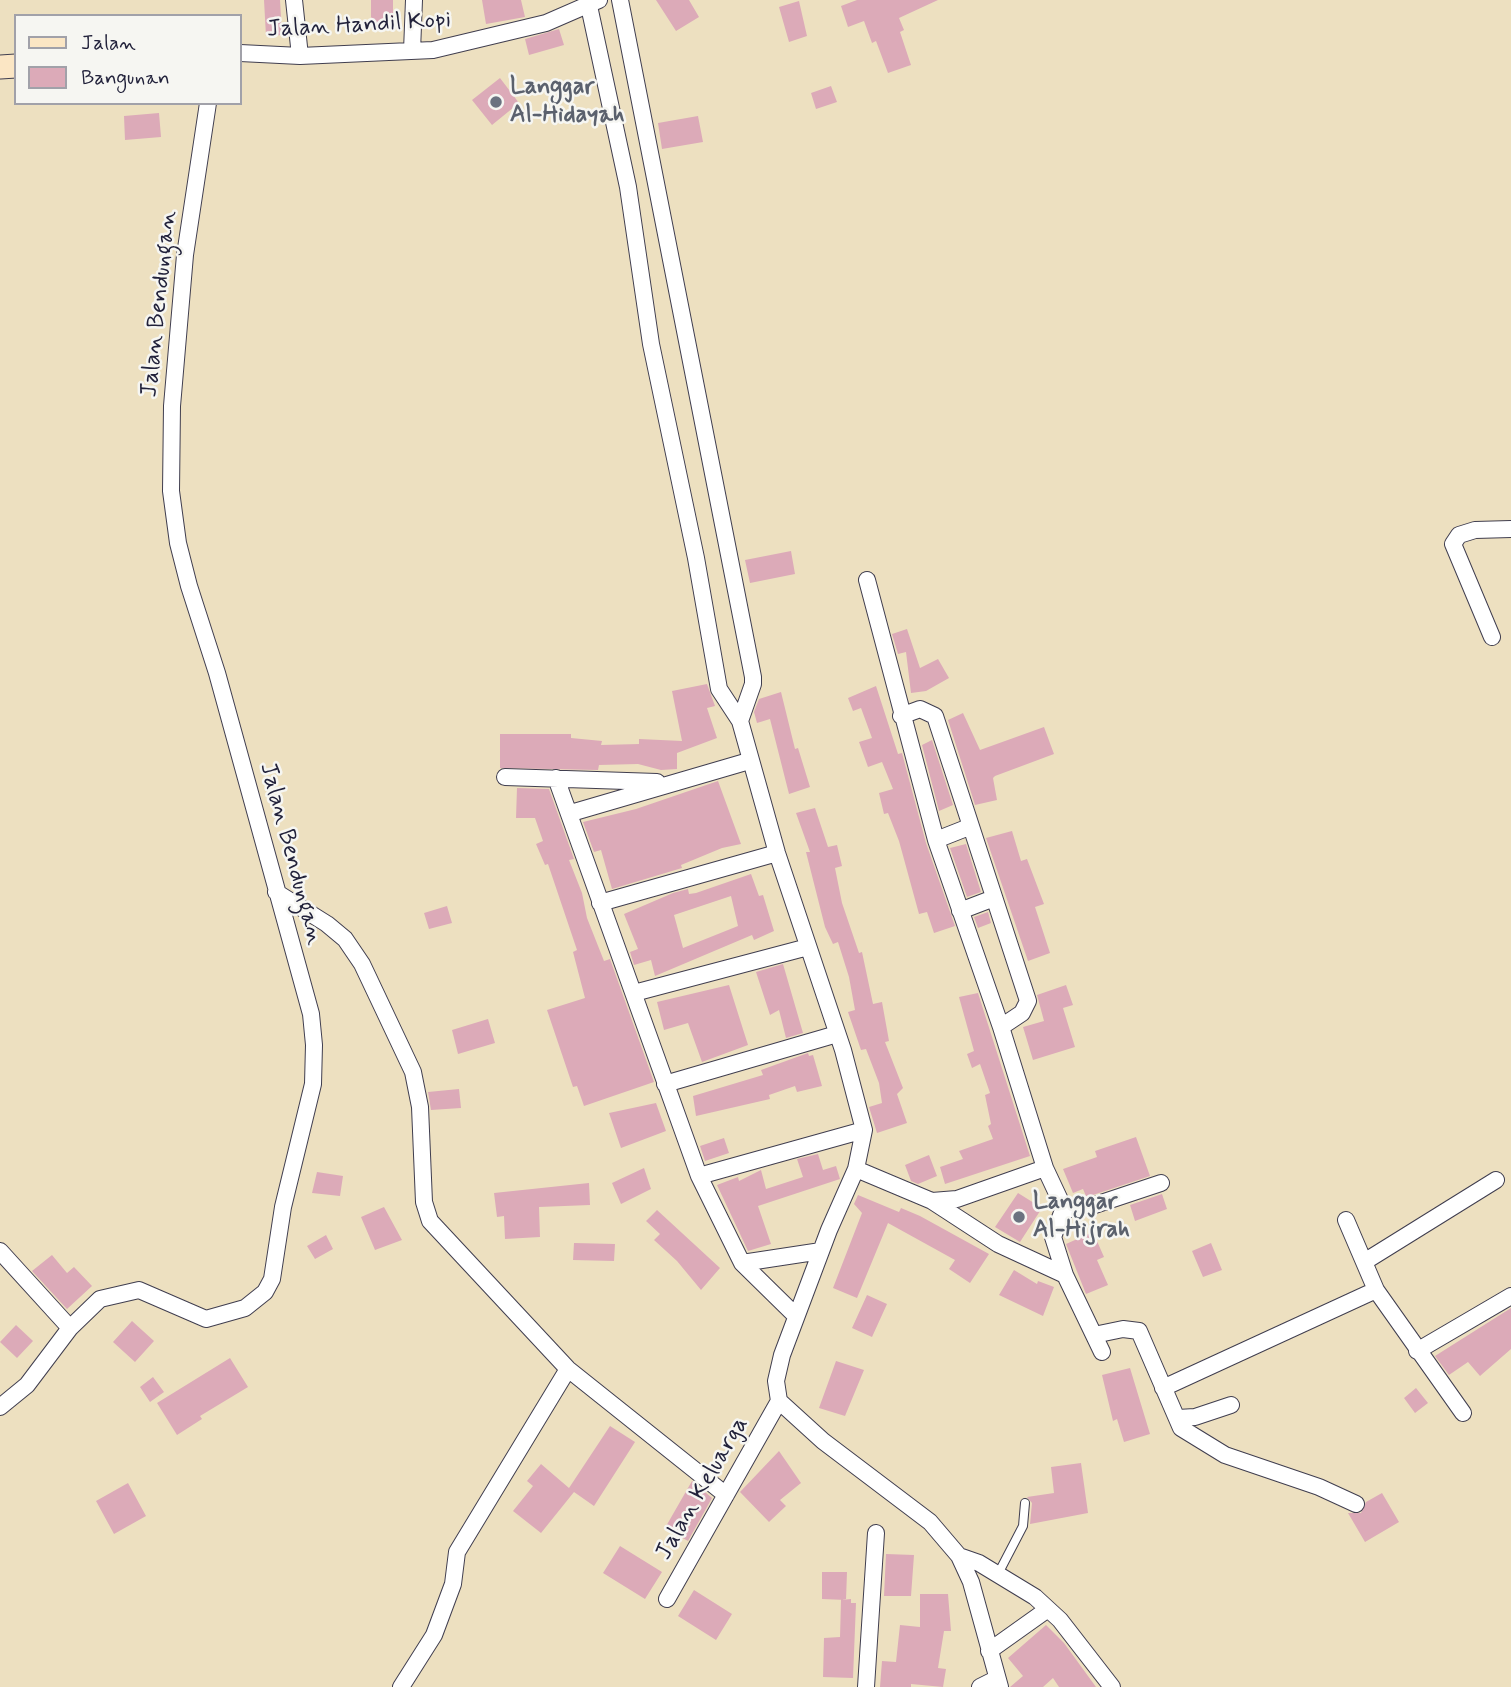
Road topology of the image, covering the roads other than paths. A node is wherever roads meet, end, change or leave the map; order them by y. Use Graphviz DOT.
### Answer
graph roads {
  1 [pos="294,0"];
  2 [pos="414,0"];
  3 [pos="620,0"];
  4 [pos="594,3"];
  5 [pos="412,51"];
  6 [pos="242,53"];
  7 [pos="300,56"];
  8 [pos="208,105"];
  9 [pos="1511,529"];
  10 [pos="867,580"];
  11 [pos="1492,637"];
  12 [pos="901,716"];
  13 [pos="740,721"];
  14 [pos="749,761"];
  15 [pos="505,777"];
  16 [pos="556,778"];
  17 [pos="666,783"];
  18 [pos="571,813"];
  19 [pos="969,827"];
  20 [pos="936,840"];
  21 [pos="777,853"];
  22 [pos="276,892"];
  23 [pos="994,898"];
  24 [pos="600,903"];
  25 [pos="960,911"];
  26 [pos="808,947"];
  27 [pos="634,993"];
  28 [pos="1001,1027"];
  29 [pos="837,1034"];
  30 [pos="665,1084"];
  31 [pos="864,1130"];
  32 [pos="1045,1168"];
  33 [pos="856,1169"];
  34 [pos="699,1176"];
  35 [pos="1496,1180"];
  36 [pos="1161,1183"];
  37 [pos="932,1201"];
  38 [pos="1063,1210"];
  39 [pos="1346,1220"];
  40 [pos="0,1251"];
  41 [pos="821,1251"];
  42 [pos="1364,1262"];
  43 [pos="742,1263"];
  44 [pos="1065,1275"];
  45 [pos="1376,1290"];
  46 [pos="1511,1296"];
  47 [pos="796,1316"];
  48 [pos="70,1328"];
  49 [pos="1094,1335"];
  50 [pos="1417,1351"];
  51 [pos="1102,1352"];
  52 [pos="568,1369"];
  53 [pos="1163,1388"];
  54 [pos="779,1401"];
  55 [pos="1231,1405"];
  56 [pos="0,1407"];
  57 [pos="1464,1413"];
  58 [pos="1178,1418"];
  59 [pos="726,1495"];
  60 [pos="1025,1503"];
  61 [pos="1356,1504"];
  62 [pos="876,1533"];
  63 [pos="959,1556"];
  64 [pos="998,1574"];
  65 [pos="667,1599"];
  66 [pos="1048,1609"];
  67 [pos="989,1651"];
  68 [pos="998,1683"];
  69 [pos="401,1687"];
  70 [pos="866,1687"];
  71 [pos="980,1687"];
  72 [pos="1112,1687"];
  1 -- 7 [label="street"];
  2 -- 5 [label="street"];
  3 -- 13 [label="street"];
  4 -- 5 [label="street, Jalan Handil Kopi"];
  4 -- 13 [label="street"];
  5 -- 7 [label="street, Jalan Handil Kopi"];
  6 -- 7 [label="street, Jalan Handil Kopi"];
  8 -- 22 [label="street, Jalan Bendungan"];
  9 -- 11 [label="street"];
  10 -- 12 [label="street"];
  12 -- 19 [label="street"];
  12 -- 20 [label="street"];
  13 -- 14 [label="street"];
  14 -- 17 [label="street"];
  14 -- 21 [label="street"];
  15 -- 16 [label="street"];
  16 -- 17 [label="street"];
  16 -- 18 [label="street"];
  17 -- 18 [label="street"];
  18 -- 24 [label="street"];
  19 -- 20 [label="street"];
  19 -- 23 [label="street"];
  20 -- 25 [label="street"];
  21 -- 24 [label="street"];
  21 -- 26 [label="street"];
  22 -- 48 [label="street, Jalan Bendungan"];
  22 -- 52 [label="street"];
  23 -- 25 [label="street"];
  23 -- 28 [label="street"];
  24 -- 27 [label="street"];
  25 -- 28 [label="street"];
  26 -- 27 [label="street"];
  26 -- 29 [label="street"];
  27 -- 30 [label="street"];
  28 -- 32 [label="street"];
  29 -- 30 [label="street"];
  29 -- 31 [label="street"];
  30 -- 34 [label="street"];
  31 -- 33 [label="street"];
  31 -- 34 [label="street"];
  32 -- 37 [label="street"];
  32 -- 38 [label="street"];
  33 -- 37 [label="street"];
  33 -- 41 [label="street"];
  34 -- 43 [label="street"];
  35 -- 42 [label="street"];
  36 -- 38 [label="street"];
  37 -- 44 [label="street"];
  38 -- 44 [label="street"];
  39 -- 42 [label="street"];
  40 -- 48 [label="street"];
  41 -- 43 [label="street"];
  41 -- 47 [label="street"];
  42 -- 45 [label="street"];
  43 -- 47 [label="street"];
  44 -- 49 [label="street"];
  45 -- 50 [label="street"];
  45 -- 53 [label="street"];
  46 -- 50 [label="street"];
  47 -- 54 [label="street"];
  48 -- 56 [label="street, Jalan Bendungan"];
  49 -- 51 [label="street"];
  49 -- 53 [label="street"];
  50 -- 57 [label="street"];
  52 -- 59 [label="street"];
  52 -- 69 [label="street"];
  53 -- 58 [label="street"];
  54 -- 59 [label="street, Jalan Keluarga"];
  54 -- 63 [label="street"];
  55 -- 58 [label="street"];
  58 -- 61 [label="street"];
  59 -- 65 [label="street, Jalan Keluarga"];
  60 -- 64 [label="lane"];
  62 -- 70 [label="street"];
  63 -- 64 [label="street"];
  63 -- 67 [label="street"];
  64 -- 66 [label="street"];
  66 -- 67 [label="street"];
  66 -- 72 [label="street"];
  67 -- 68 [label="street"];
  68 -- 71 [label="street"];
}
